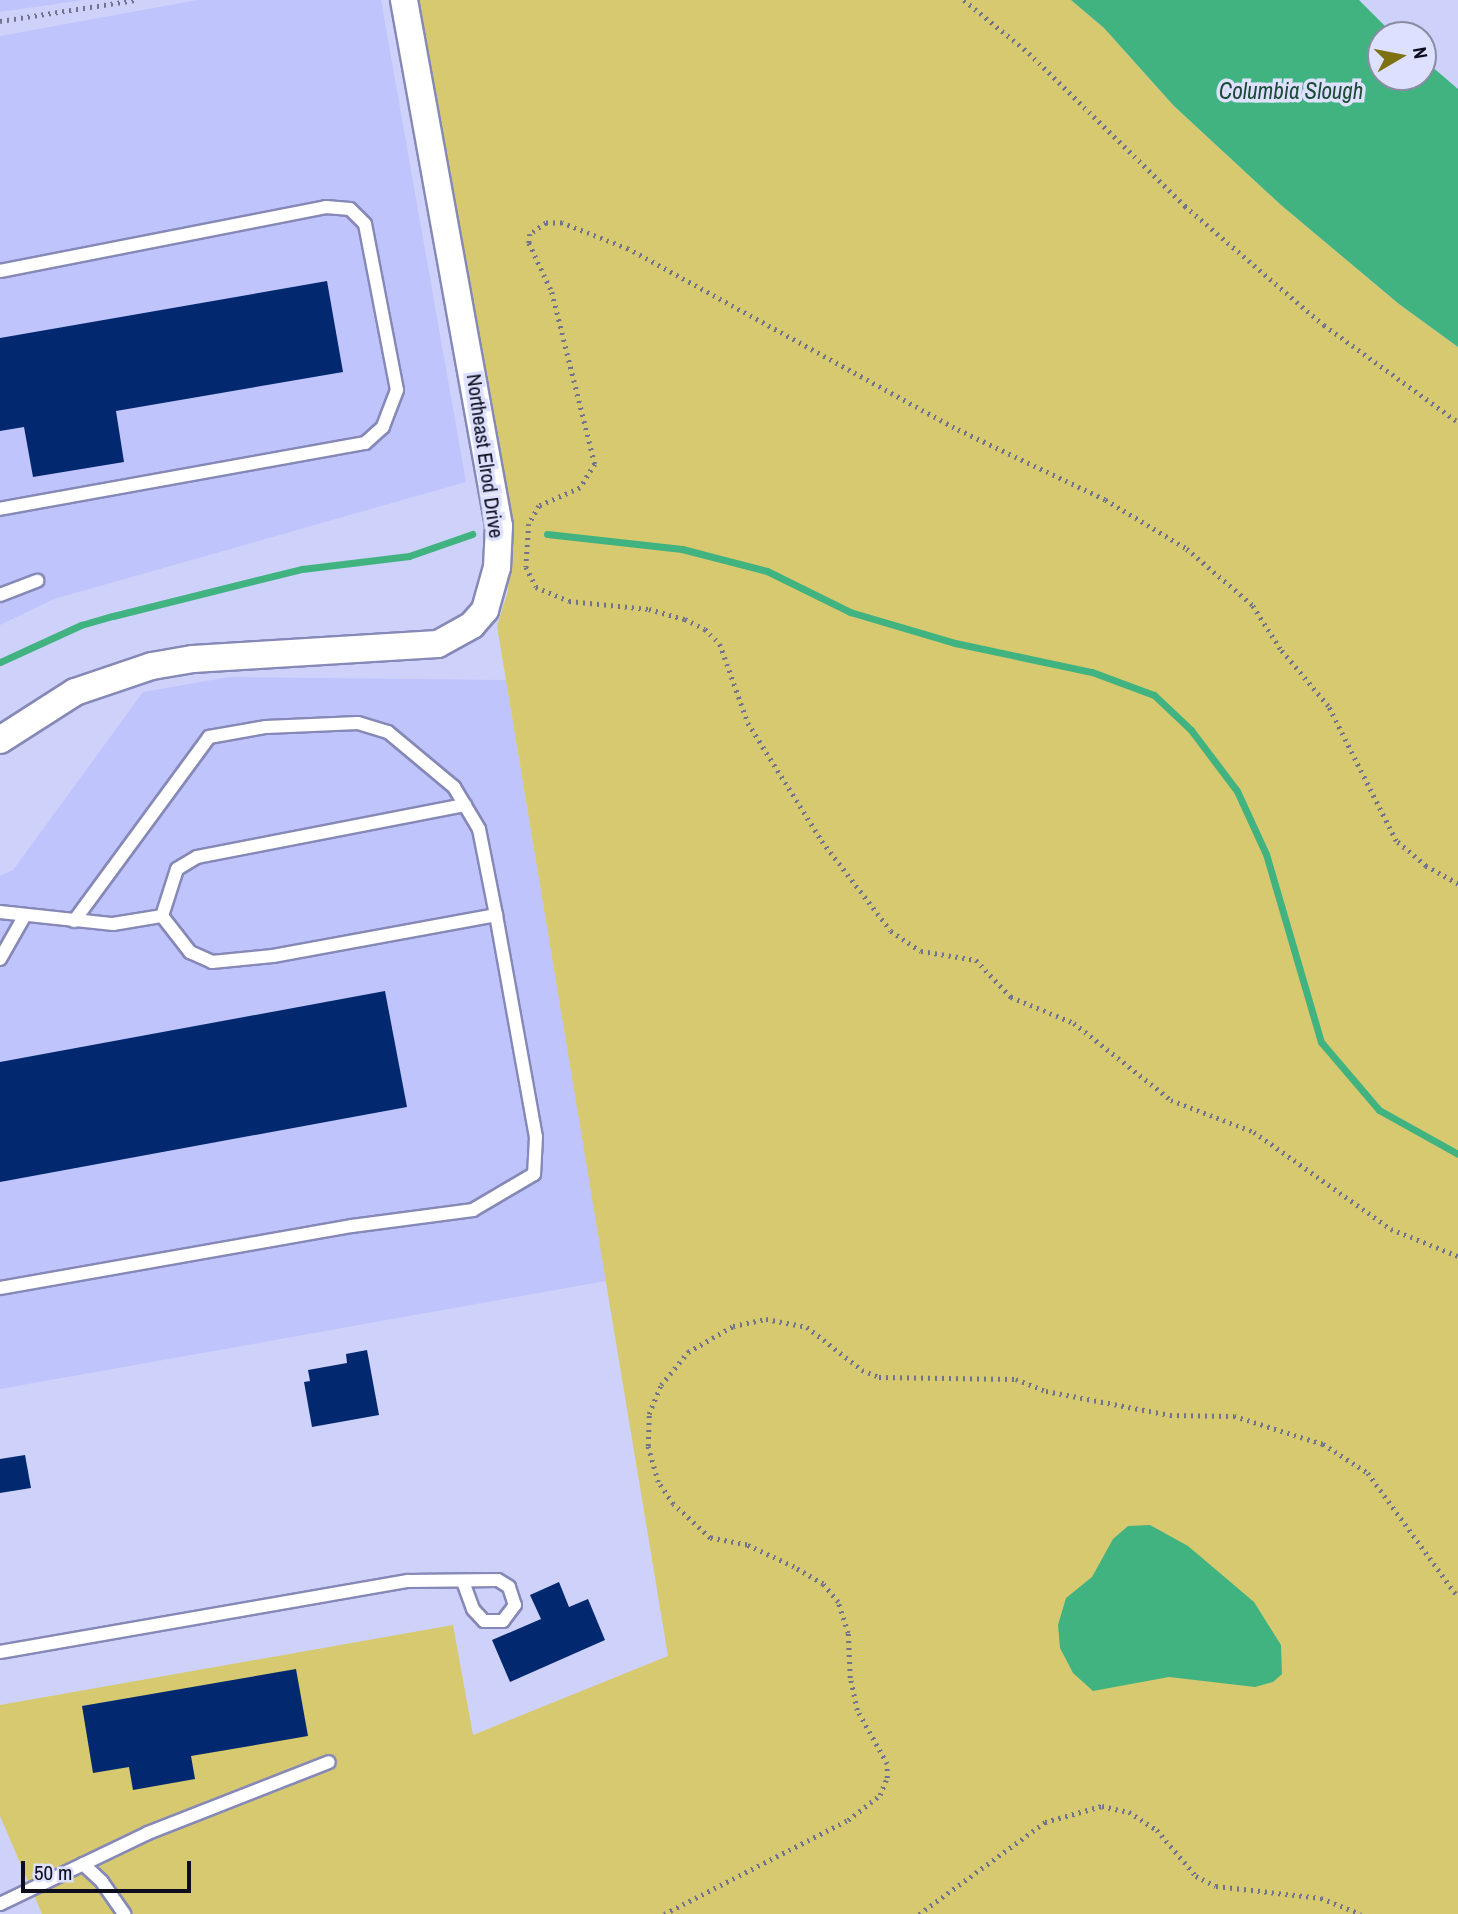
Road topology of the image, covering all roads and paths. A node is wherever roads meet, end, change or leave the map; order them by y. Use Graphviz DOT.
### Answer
graph roads {
  1 [pos="136,0"];
  2 [pos="404,0"];
  3 [pos="964,0"];
  4 [pos="0,22"];
  5 [pos="0,271"];
  6 [pos="1458,422"];
  7 [pos="0,509"];
  8 [pos="37,581"];
  9 [pos="0,595"];
  10 [pos="0,740"];
  11 [pos="465,805"];
  12 [pos="1458,884"];
  13 [pos="0,912"];
  14 [pos="496,915"];
  15 [pos="162,916"];
  16 [pos="24,917"];
  17 [pos="74,921"];
  18 [pos="0,959"];
  19 [pos="1458,1256"];
  20 [pos="0,1288"];
  21 [pos="464,1584"];
  22 [pos="1458,1597"];
  23 [pos="0,1652"];
  24 [pos="329,1762"];
  25 [pos="83,1864"];
  26 [pos="0,1904"];
  27 [pos="124,1914"];
  28 [pos="664,1914"];
  29 [pos="919,1914"];
  30 [pos="1361,1914"];
  1 -- 4 [label="path"];
  2 -- 10 [label="street, Northeast Elrod Drive"];
  3 -- 6 [label="path"];
  5 -- 7 [label="lane"];
  8 -- 9 [label="lane"];
  11 -- 14 [label="lane"];
  11 -- 15 [label="lane"];
  11 -- 17 [label="lane"];
  12 -- 19 [label="path"];
  13 -- 16 [label="lane"];
  14 -- 15 [label="lane"];
  14 -- 20 [label="lane"];
  15 -- 17 [label="lane"];
  16 -- 17 [label="lane"];
  16 -- 18 [label="lane"];
  21 -- 23 [label="lane"];
  22 -- 28 [label="path"];
  24 -- 25 [label="lane"];
  25 -- 26 [label="lane"];
  25 -- 27 [label="lane"];
  29 -- 30 [label="path"];
}
